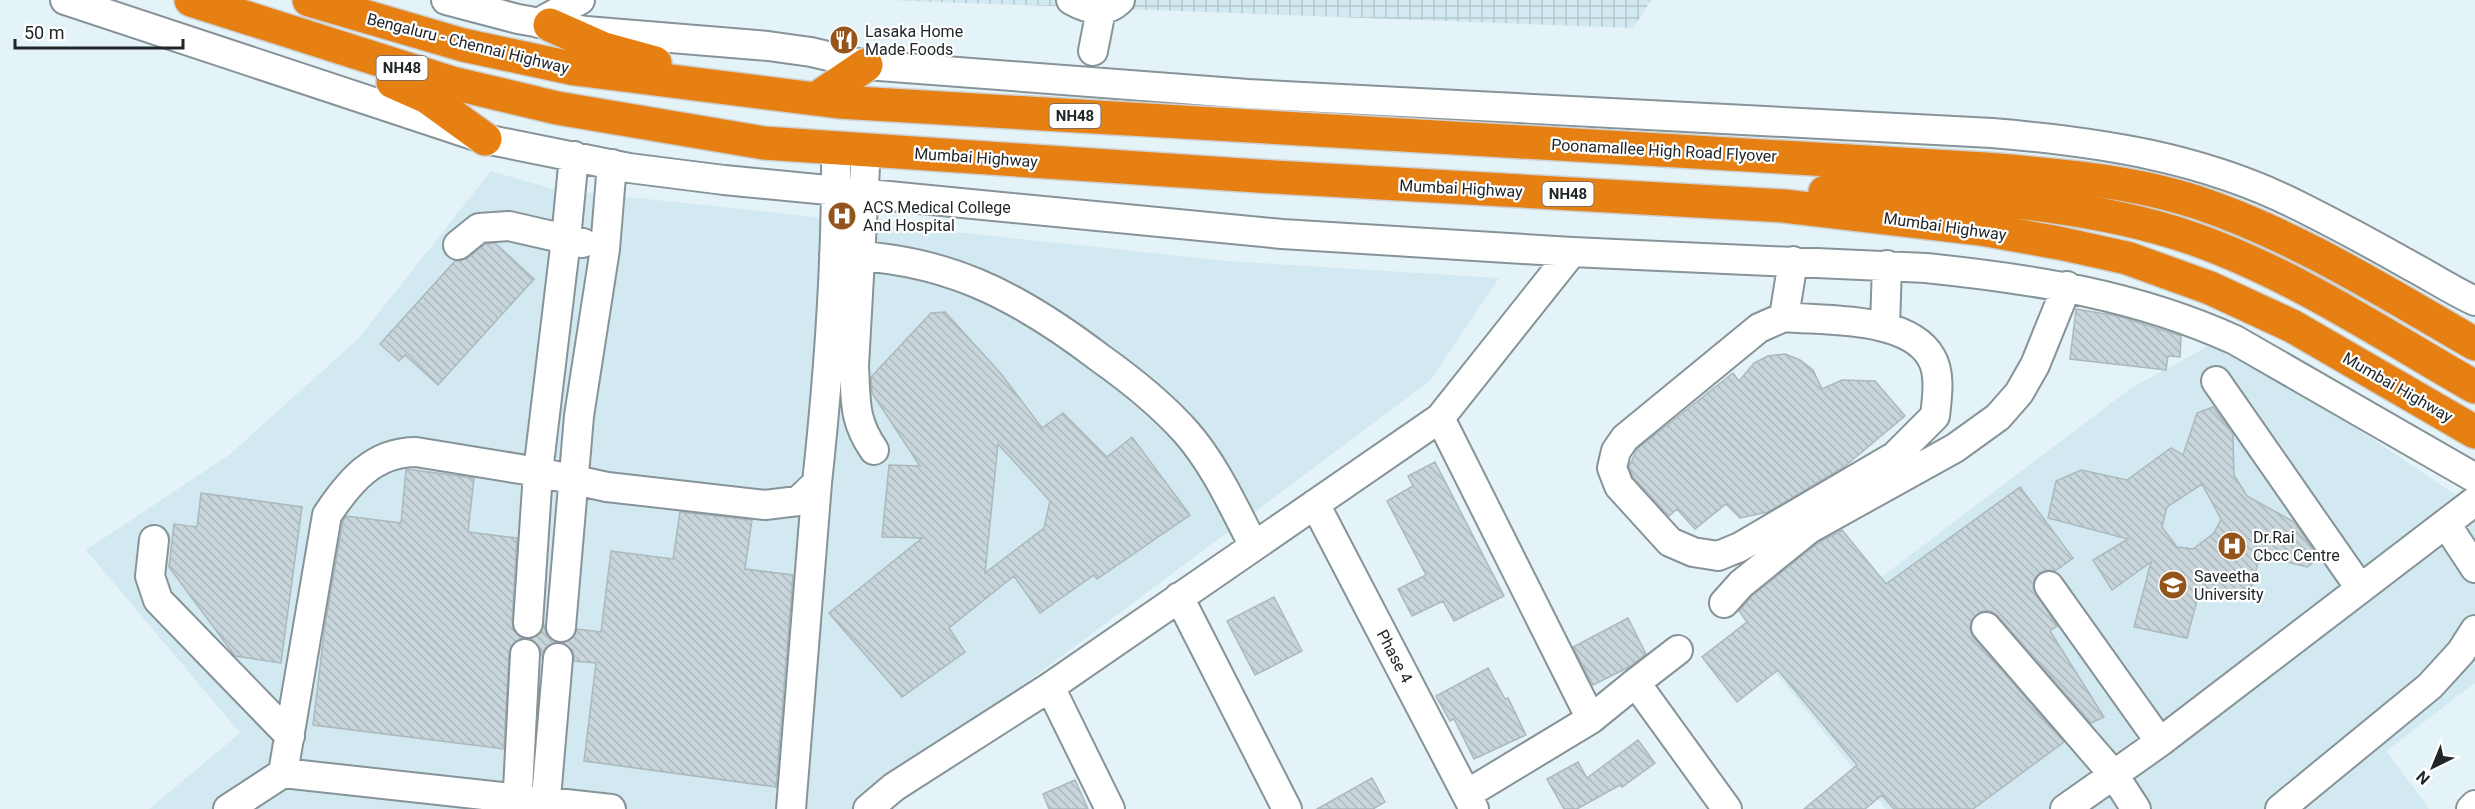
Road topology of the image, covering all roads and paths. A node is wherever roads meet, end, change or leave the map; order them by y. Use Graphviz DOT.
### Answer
graph roads {
  1 [pos="65,0"];
  2 [pos="181,0"];
  3 [pos="191,0"];
  4 [pos="309,0"];
  5 [pos="446,0"];
  6 [pos="580,0"];
  7 [pos="1071,0"];
  8 [pos="1110,5"];
  9 [pos="544,24"];
  10 [pos="1093,51"];
  11 [pos="866,65"];
  12 [pos="739,92"];
  13 [pos="816,99"];
  14 [pos="485,139"];
  15 [pos="851,148"];
  16 [pos="574,156"];
  17 [pos="611,174"];
  18 [pos="850,191"];
  19 [pos="1650,199"];
  20 [pos="566,240"];
  21 [pos="458,245"];
  22 [pos="605,249"];
  23 [pos="1572,252"];
  24 [pos="846,255"];
  25 [pos="1793,261"];
  26 [pos="1887,265"];
  27 [pos="2067,286"];
  28 [pos="2475,301"];
  29 [pos="1784,317"];
  30 [pos="1885,326"];
  31 [pos="2475,344"];
  32 [pos="842,365"];
  33 [pos="2216,381"];
  34 [pos="2474,385"];
  35 [pos="1440,418"];
  36 [pos="2475,432"];
  37 [pos="874,450"];
  38 [pos="538,472"];
  39 [pos="2475,478"];
  40 [pos="575,479"];
  41 [pos="818,483"];
  42 [pos="2475,501"];
  43 [pos="1315,504"];
  44 [pos="2446,524"];
  45 [pos="154,540"];
  46 [pos="1254,546"];
  47 [pos="2475,568"];
  48 [pos="2049,586"];
  49 [pos="2360,588"];
  50 [pos="1179,597"];
  51 [pos="1724,603"];
  52 [pos="528,623"];
  53 [pos="561,627"];
  54 [pos="1986,627"];
  55 [pos="2475,630"];
  56 [pos="1678,650"];
  57 [pos="525,654"];
  58 [pos="558,658"];
  59 [pos="1634,684"];
  60 [pos="1050,687"];
  61 [pos="1591,719"];
  62 [pos="290,736"];
  63 [pos="2160,742"];
  64 [pos="283,773"];
  65 [pos="2114,775"];
  66 [pos="1470,802"];
  67 [pos="531,804"];
  68 [pos="2475,805"];
  69 [pos="228,809"];
  70 [pos="611,809"];
  71 [pos="791,809"];
  72 [pos="868,809"];
  73 [pos="1110,809"];
  74 [pos="1287,809"];
  75 [pos="1727,809"];
  76 [pos="2066,809"];
  77 [pos="2136,809"];
  78 [pos="2280,809"];
  79 [pos="2471,809"];
  1 -- 14 [label="street"];
  2 -- 14 [label="highway"];
  3 -- 15 [label="highway, Mumbai Highway / NH48"];
  4 -- 12 [label="highway, Bengaluru - Chennai Highway / NH48"];
  5 -- 9 [label="street"];
  6 -- 9 [label="street"];
  7 -- 8 [label="street"];
  8 -- 10 [label="street"];
  9 -- 11 [label="street"];
  9 -- 12 [label="highway"];
  11 -- 13 [label="highway"];
  11 -- 28 [label="street"];
  12 -- 13 [label="highway, NH48"];
  13 -- 31 [label="highway, Poonamallee High Road Flyover / NH48"];
  14 -- 16 [label="street"];
  15 -- 18 [label="street"];
  15 -- 19 [label="highway, Mumbai Highway / NH48"];
  16 -- 17 [label="street"];
  16 -- 20 [label="street"];
  17 -- 18 [label="street"];
  17 -- 22 [label="street"];
  18 -- 23 [label="street"];
  18 -- 24 [label="street"];
  19 -- 34 [label="highway"];
  19 -- 36 [label="highway, Mumbai Highway / NH48"];
  20 -- 21 [label="street"];
  20 -- 22 [label="street"];
  20 -- 38 [label="street"];
  22 -- 40 [label="street"];
  23 -- 25 [label="street"];
  23 -- 35 [label="street"];
  24 -- 32 [label="street"];
  24 -- 46 [label="street"];
  25 -- 26 [label="street"];
  25 -- 29 [label="street"];
  26 -- 27 [label="street"];
  26 -- 30 [label="street"];
  27 -- 39 [label="street"];
  27 -- 51 [label="street"];
  29 -- 30 [label="street"];
  29 -- 30 [label="street"];
  32 -- 37 [label="street"];
  32 -- 41 [label="street"];
  33 -- 49 [label="street"];
  35 -- 43 [label="street"];
  35 -- 61 [label="street"];
  38 -- 40 [label="street"];
  38 -- 52 [label="street"];
  38 -- 62 [label="street"];
  40 -- 41 [label="street"];
  40 -- 53 [label="street"];
  41 -- 71 [label="street"];
  42 -- 44 [label="street"];
  43 -- 46 [label="street"];
  43 -- 66 [label="street, Phase 4"];
  44 -- 47 [label="street"];
  44 -- 49 [label="street"];
  45 -- 62 [label="street"];
  46 -- 50 [label="street"];
  48 -- 63 [label="street"];
  49 -- 63 [label="street"];
  50 -- 60 [label="street"];
  50 -- 74 [label="street"];
  54 -- 65 [label="street"];
  55 -- 78 [label="street"];
  56 -- 59 [label="street"];
  57 -- 67 [label="street"];
  58 -- 67 [label="street"];
  59 -- 61 [label="street"];
  59 -- 75 [label="street"];
  60 -- 72 [label="street"];
  60 -- 73 [label="street"];
  61 -- 66 [label="street"];
  62 -- 64 [label="street"];
  63 -- 65 [label="street"];
  64 -- 67 [label="street"];
  64 -- 69 [label="street"];
  65 -- 76 [label="street"];
  65 -- 77 [label="street"];
  67 -- 70 [label="street"];
  68 -- 79 [label="street"];
}
